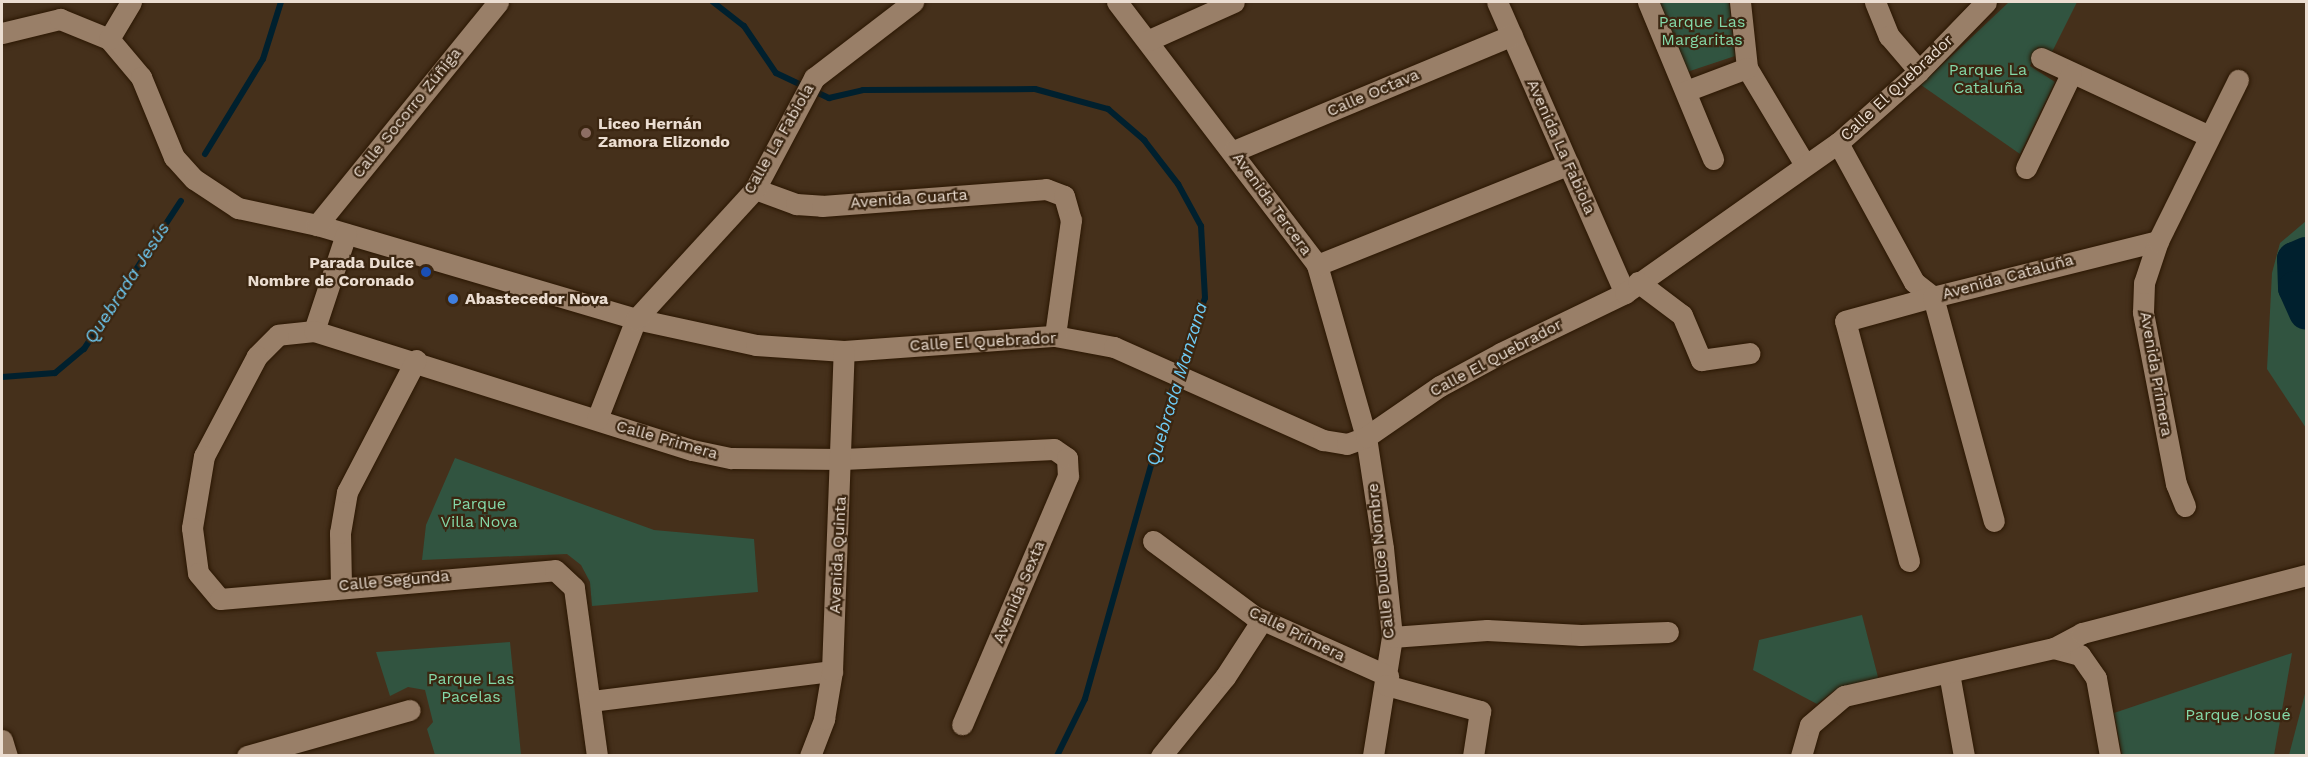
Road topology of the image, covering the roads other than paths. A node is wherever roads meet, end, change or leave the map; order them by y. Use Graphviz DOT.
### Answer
graph roads {
  1 [pos="131,2"];
  2 [pos="498,2"];
  3 [pos="913,2"];
  4 [pos="1117,2"];
  5 [pos="1234,2"];
  6 [pos="1497,2"];
  7 [pos="1648,2"];
  8 [pos="1740,2"];
  9 [pos="1875,2"];
  10 [pos="1986,2"];
  11 [pos="2,33"];
  12 [pos="1512,36"];
  13 [pos="109,39"];
  14 [pos="1149,40"];
  15 [pos="2041,58"];
  16 [pos="1747,68"];
  17 [pos="1919,71"];
  18 [pos="2071,74"];
  19 [pos="2238,80"];
  20 [pos="1686,91"];
  21 [pos="2209,136"];
  22 [pos="1838,143"];
  23 [pos="1234,151"];
  24 [pos="1713,159"];
  25 [pos="1569,164"];
  26 [pos="1805,165"];
  27 [pos="2026,168"];
  28 [pos="755,189"];
  29 [pos="317,225"];
  30 [pos="346,234"];
  31 [pos="2158,241"];
  32 [pos="1317,265"];
  33 [pos="1631,287"];
  34 [pos="1933,297"];
  35 [pos="636,319"];
  36 [pos="315,331"];
  37 [pos="1055,336"];
  38 [pos="844,351"];
  39 [pos="1749,353"];
  40 [pos="416,360"];
  41 [pos="597,419"];
  42 [pos="1366,437"];
  43 [pos="1067,458"];
  44 [pos="843,459"];
  45 [pos="2185,506"];
  46 [pos="1994,521"];
  47 [pos="1153,541"];
  48 [pos="1909,561"];
  49 [pos="2307,575"];
  50 [pos="341,586"];
  51 [pos="1262,620"];
  52 [pos="1668,632"];
  53 [pos="1392,637"];
  54 [pos="2054,648"];
  55 [pos="832,670"];
  56 [pos="1949,673"];
  57 [pos="1387,680"];
  58 [pos="591,701"];
  59 [pos="410,710"];
  60 [pos="962,723"];
  61 [pos="2,740"];
  62 [pos="7,756"];
  63 [pos="247,756"];
  64 [pos="597,756"];
  65 [pos="810,756"];
  66 [pos="1161,756"];
  67 [pos="1373,756"];
  68 [pos="1473,756"];
  69 [pos="1801,756"];
  70 [pos="1964,756"];
  71 [pos="2110,756"];
  1 -- 13 [label="street"];
  2 -- 29 [label="street, Calle Socorro Zúñiga"];
  3 -- 28 [label="street, Calle La Fabiola"];
  4 -- 14 [label="street, Avenida Tercera"];
  5 -- 14 [label="street"];
  6 -- 12 [label="street, Avenida La Fabiola"];
  7 -- 20 [label="street"];
  8 -- 16 [label="street"];
  9 -- 17 [label="street"];
  10 -- 17 [label="street, Calle El Quebrador"];
  11 -- 13 [label="street, Calle El Quebrador"];
  12 -- 23 [label="street, Calle Octava"];
  12 -- 25 [label="street, Avenida La Fabiola"];
  13 -- 29 [label="street, Calle El Quebrador"];
  14 -- 23 [label="street, Avenida Tercera"];
  15 -- 18 [label="street"];
  16 -- 20 [label="street"];
  16 -- 26 [label="street"];
  17 -- 22 [label="street, Calle El Quebrador"];
  18 -- 21 [label="street"];
  18 -- 27 [label="street"];
  19 -- 21 [label="street, Avenida Primera"];
  20 -- 24 [label="street"];
  21 -- 31 [label="street, Avenida Primera"];
  22 -- 26 [label="street, Calle El Quebrador"];
  22 -- 34 [label="street, Avenida Cataluña"];
  23 -- 32 [label="street, Avenida Tercera"];
  25 -- 32 [label="street"];
  25 -- 33 [label="street, Avenida La Fabiola"];
  26 -- 33 [label="street, Calle El Quebrador"];
  28 -- 35 [label="street, Calle La Fabiola"];
  28 -- 37 [label="street, Avenida Cuarta"];
  29 -- 30 [label="street, Calle El Quebrador"];
  30 -- 35 [label="street, Calle El Quebrador"];
  30 -- 36 [label="street"];
  31 -- 34 [label="street, Avenida Cataluña"];
  31 -- 45 [label="street, Avenida Primera"];
  32 -- 42 [label="street, Avenida Tercera"];
  33 -- 39 [label="street"];
  33 -- 42 [label="street, Calle El Quebrador"];
  34 -- 46 [label="street"];
  34 -- 48 [label="street"];
  35 -- 38 [label="street, Calle El Quebrador"];
  35 -- 41 [label="street"];
  36 -- 40 [label="street, Calle Primera"];
  36 -- 50 [label="street, Calle Segunda"];
  37 -- 38 [label="street, Calle El Quebrador"];
  37 -- 42 [label="street, Calle El Quebrador"];
  38 -- 44 [label="street, Avenida Quinta"];
  40 -- 41 [label="street, Calle Primera"];
  40 -- 50 [label="street"];
  41 -- 44 [label="street, Calle Primera"];
  42 -- 53 [label="street, Calle Dulce Nombre"];
  43 -- 44 [label="street, Calle Primera"];
  43 -- 60 [label="street, Avenida Sexta"];
  44 -- 55 [label="street, Avenida Quinta"];
  47 -- 51 [label="street, Calle Primera"];
  49 -- 54 [label="street"];
  50 -- 58 [label="street, Calle Segunda"];
  51 -- 57 [label="street, Calle Primera"];
  51 -- 66 [label="street"];
  52 -- 53 [label="street"];
  53 -- 57 [label="street, Calle Dulce Nombre"];
  54 -- 56 [label="street"];
  54 -- 71 [label="street"];
  55 -- 58 [label="street"];
  55 -- 65 [label="street, Avenida Quinta"];
  56 -- 69 [label="street"];
  56 -- 70 [label="street"];
  57 -- 67 [label="street, Calle Dulce Nombre"];
  57 -- 68 [label="street, Calle Primera"];
  58 -- 64 [label="street"];
  59 -- 63 [label="street"];
  61 -- 62 [label="street"];
}
